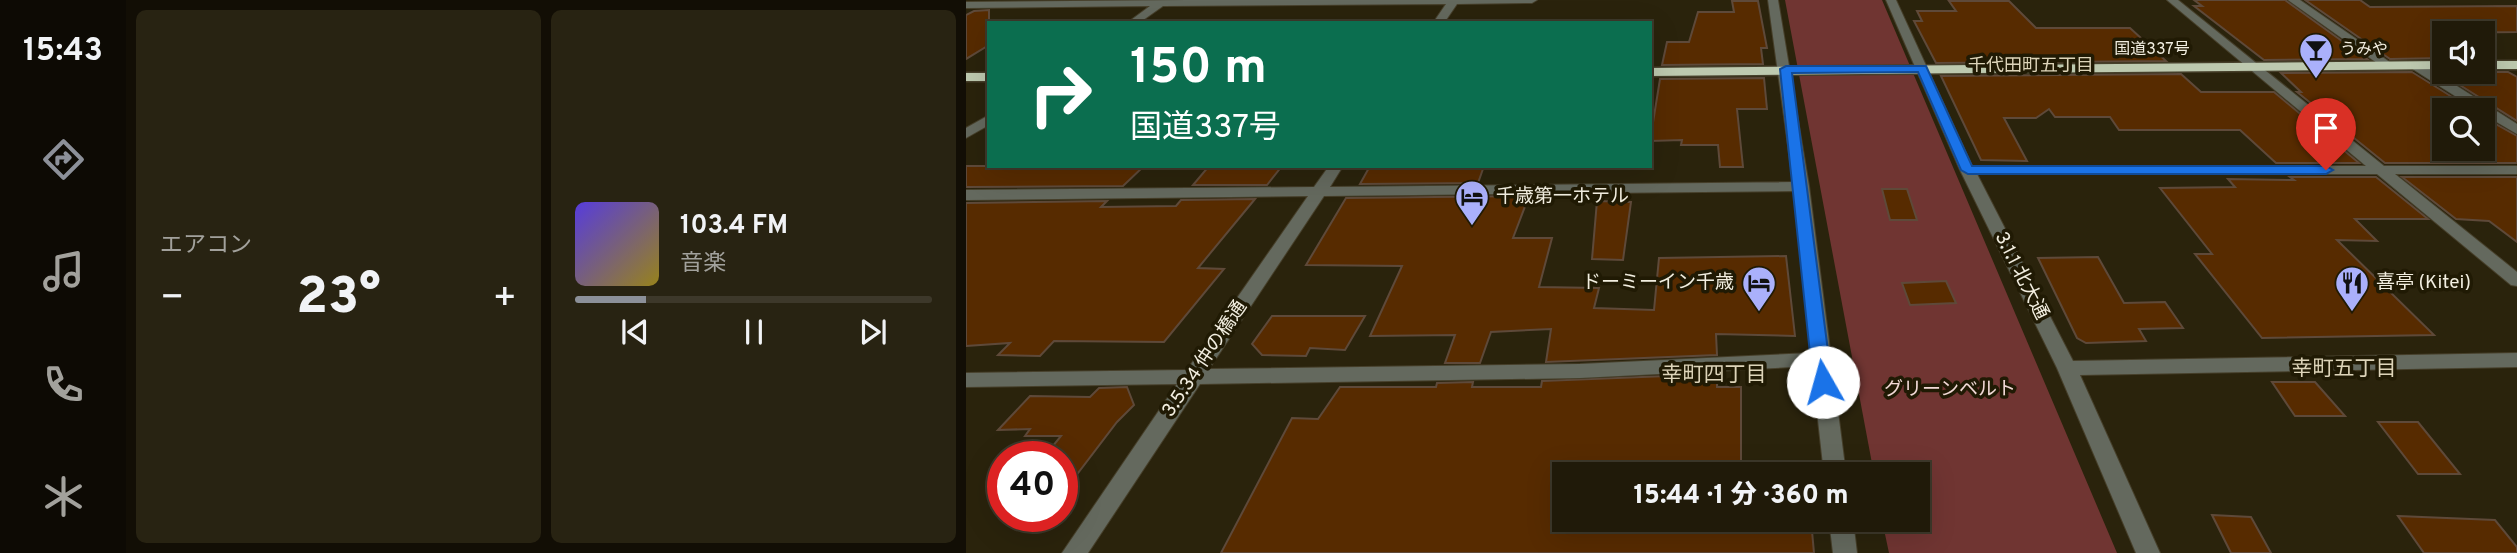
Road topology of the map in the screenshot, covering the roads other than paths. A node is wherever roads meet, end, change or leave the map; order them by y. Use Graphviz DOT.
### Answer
graph roads {
  1 [pos="1532,0"];
  2 [pos="1773,0"];
  3 [pos="1891,0"];
  4 [pos="2172,0"];
  5 [pos="2293,0"];
  6 [pos="1454,1"];
  7 [pos="1163,2"];
  8 [pos="966,5"];
  9 [pos="1135,21"];
  10 [pos="1439,21"];
  11 [pos="2388,65"];
  12 [pos="2415,65"];
  13 [pos="2432,65"];
  14 [pos="2495,65"];
  15 [pos="2517,65"];
  16 [pos="2253,66"];
  17 [pos="1786,69"];
  18 [pos="1922,69"];
  19 [pos="1652,72"];
  20 [pos="966,77"];
  21 [pos="987,77"];
  22 [pos="987,120"];
  23 [pos="2517,130"];
  24 [pos="966,134"];
  25 [pos="1335,168"];
  26 [pos="1968,170"];
  27 [pos="2382,170"];
  28 [pos="2517,170"];
  29 [pos="1801,186"];
  30 [pos="1316,193"];
  31 [pos="966,195"];
  32 [pos="2517,281"];
  33 [pos="1819,359"];
  34 [pos="2517,360"];
  35 [pos="2067,368"];
  36 [pos="1191,378"];
  37 [pos="966,380"];
  38 [pos="1833,462"];
  39 [pos="1842,532"];
  40 [pos="1074,553"];
  41 [pos="1845,553"];
  42 [pos="2148,553"];
  1 -- 6 [label="street"];
  2 -- 17 [label="street"];
  3 -- 18 [label="street, 3.1.1 北大通"];
  4 -- 16 [label="street"];
  5 -- 11 [label="street"];
  6 -- 7 [label="street"];
  6 -- 10 [label="street"];
  7 -- 8 [label="street"];
  7 -- 9 [label="street"];
  11 -- 12 [label="highway, 国道337号"];
  11 -- 16 [label="highway, 国道337号"];
  12 -- 13 [label="highway, 国道337号"];
  12 -- 23 [label="street"];
  14 -- 15 [label="highway"];
  16 -- 18 [label="highway, 国道337号"];
  16 -- 27 [label="street"];
  17 -- 18 [label="highway, 国道337号"];
  17 -- 19 [label="highway, 国道337号"];
  17 -- 29 [label="street"];
  18 -- 26 [label="street, 3.1.1 北大通"];
  20 -- 21 [label="highway"];
  22 -- 24 [label="street"];
  25 -- 30 [label="street, 3.5.34 仲の橋通"];
  26 -- 27 [label="street"];
  26 -- 35 [label="street, 3.1.1 北大通"];
  27 -- 28 [label="street"];
  27 -- 32 [label="street"];
  29 -- 30 [label="street"];
  29 -- 33 [label="street"];
  30 -- 31 [label="street"];
  30 -- 36 [label="street, 3.5.34 仲の橋通"];
  33 -- 36 [label="street"];
  33 -- 38 [label="street"];
  34 -- 35 [label="street"];
  35 -- 42 [label="street, 3.1.1 北大通"];
  36 -- 37 [label="street"];
  36 -- 40 [label="street, 3.5.34 仲の橋通"];
  39 -- 41 [label="street"];
}
